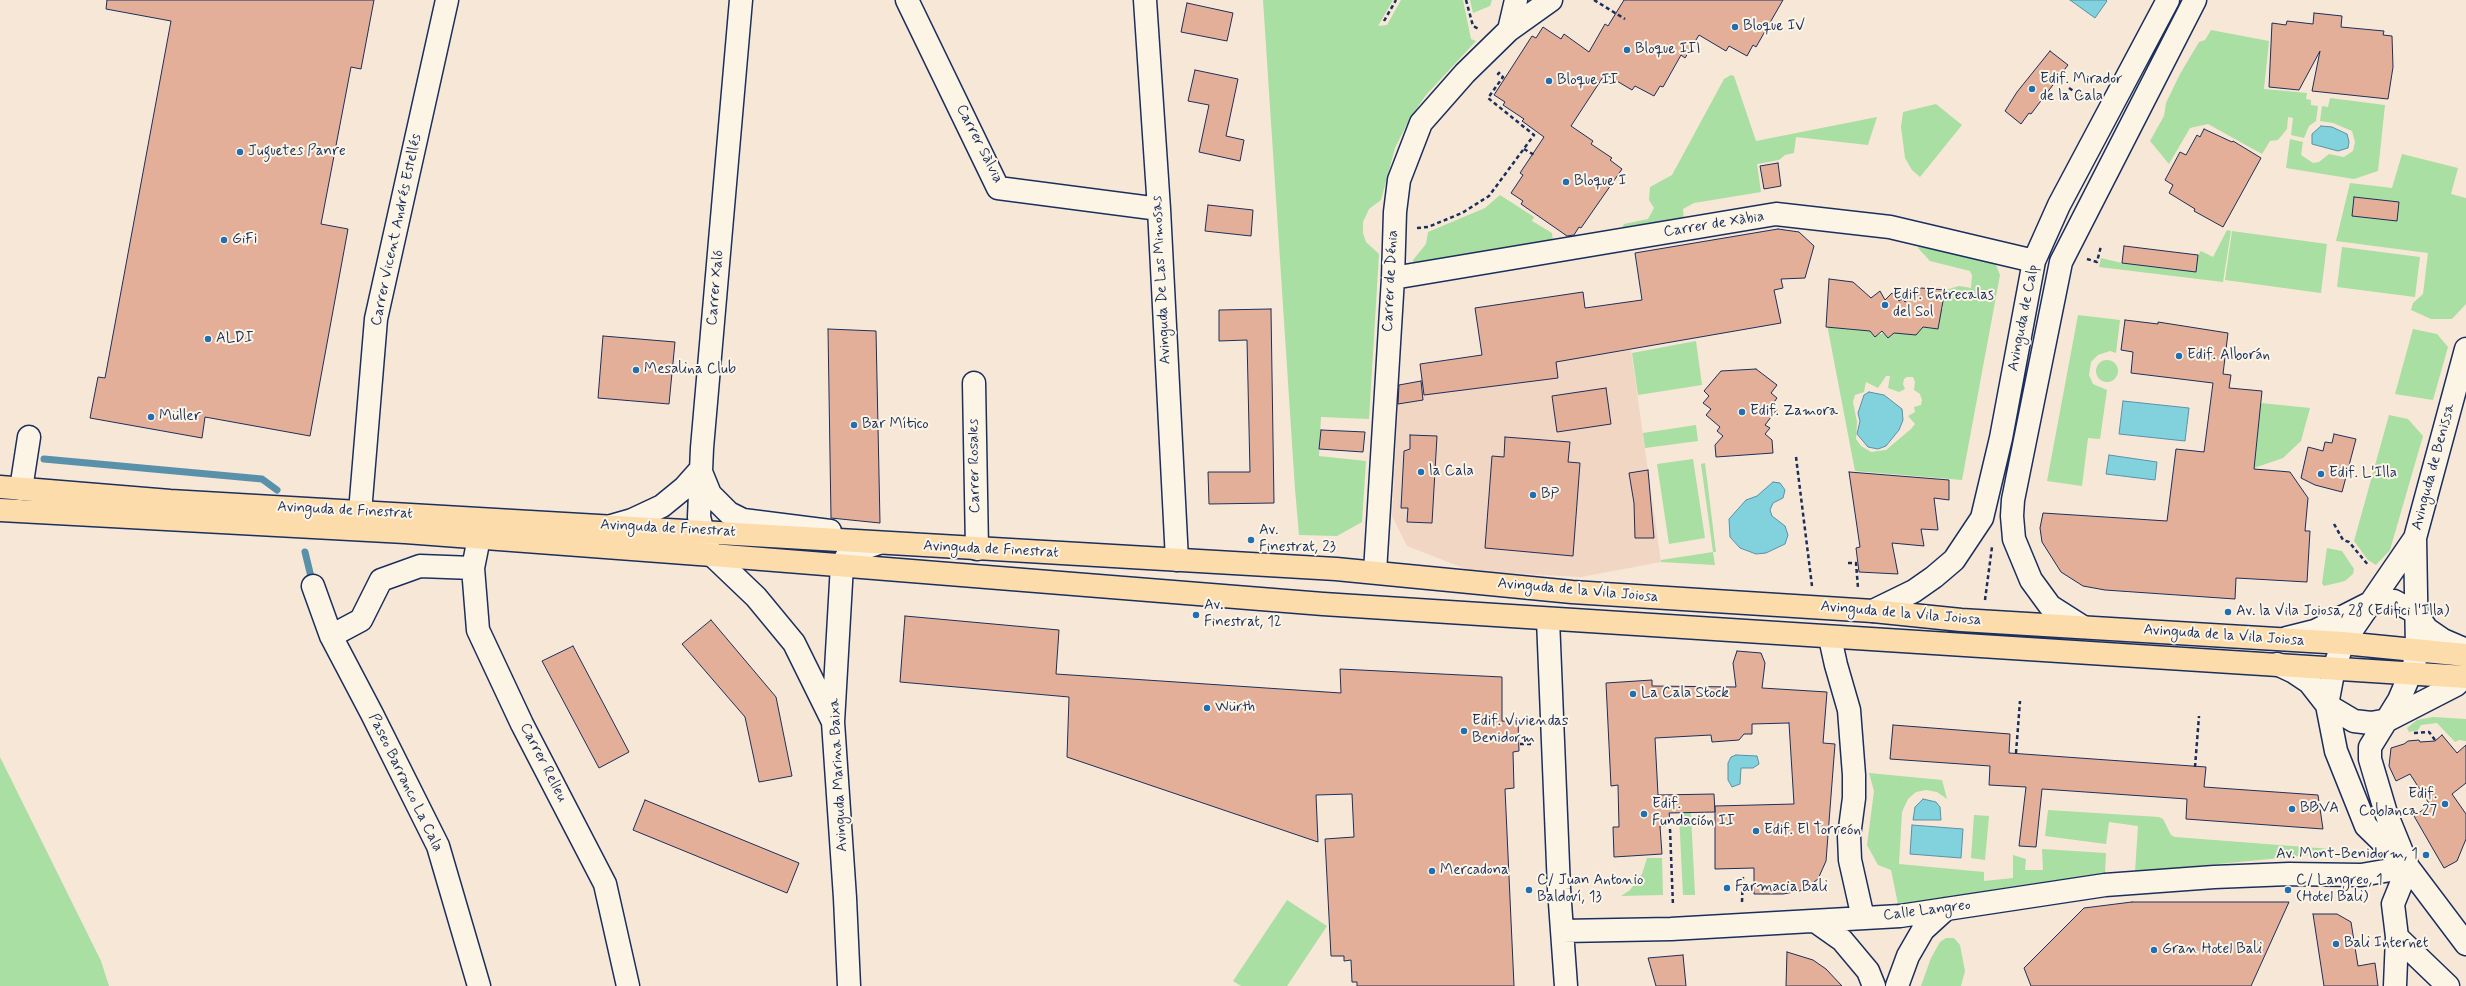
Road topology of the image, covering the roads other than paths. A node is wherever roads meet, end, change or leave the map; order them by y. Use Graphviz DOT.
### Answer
graph roads {
  1 [pos="447,0"];
  2 [pos="741,0"];
  3 [pos="907,0"];
  4 [pos="1145,0"];
  5 [pos="1516,0"];
  6 [pos="1551,0"];
  7 [pos="2168,0"];
  8 [pos="2195,0"];
  9 [pos="1504,36"];
  10 [pos="1159,209"];
  11 [pos="2034,261"];
  12 [pos="1393,278"];
  13 [pos="2466,349"];
  14 [pos="974,383"];
  15 [pos="29,437"];
  16 [pos="700,470"];
  17 [pos="0,488"];
  18 [pos="22,489"];
  19 [pos="710,494"];
  20 [pos="0,510"];
  21 [pos="360,512"];
  22 [pos="611,526"];
  23 [pos="703,532"];
  24 [pos="479,538"];
  25 [pos="806,538"];
  26 [pos="2415,538"];
  27 [pos="879,543"];
  28 [pos="977,549"];
  29 [pos="676,552"];
  30 [pos="712,555"];
  31 [pos="1177,560"];
  32 [pos="842,565"];
  33 [pos="473,568"];
  34 [pos="1336,569"];
  35 [pos="1375,572"];
  36 [pos="313,586"];
  37 [pos="1517,586"];
  38 [pos="1572,592"];
  39 [pos="2372,602"];
  40 [pos="1328,604"];
  41 [pos="1867,611"];
  42 [pos="2415,612"];
  43 [pos="1548,613"];
  44 [pos="2083,627"];
  45 [pos="330,636"];
  46 [pos="1830,638"];
  47 [pos="2279,640"];
  48 [pos="2343,643"];
  49 [pos="2417,649"];
  50 [pos="2466,650"];
  51 [pos="2466,655"];
  52 [pos="2276,664"];
  53 [pos="2334,668"];
  54 [pos="2412,675"];
  55 [pos="2465,677"];
  56 [pos="2327,705"];
  57 [pos="2388,720"];
  58 [pos="833,722"];
  59 [pos="2408,867"];
  60 [pos="1946,909"];
  61 [pos="1863,918"];
  62 [pos="1815,921"];
  63 [pos="1563,931"];
  64 [pos="2397,937"];
  65 [pos="2466,944"];
  66 [pos="479,986"];
  67 [pos="628,986"];
  68 [pos="848,986"];
  69 [pos="1566,986"];
  70 [pos="1874,986"];
  71 [pos="1897,986"];
  72 [pos="2395,986"];
  73 [pos="2448,986"];
  1 -- 21 [label="street, Carrer Vicent Andrés Estellés"];
  2 -- 16 [label="street, Carrer Xaló"];
  3 -- 10 [label="street, Carrer Sàlvia"];
  4 -- 10 [label="street, Avinguda De Las Mimosas"];
  5 -- 9 [label="street"];
  6 -- 9 [label="street, Carrer de Dénia"];
  7 -- 11 [label="street, Avinguda de Calp"];
  8 -- 44 [label="street, Avinguda de Calp"];
  9 -- 12 [label="street, Carrer de Dénia"];
  10 -- 31 [label="street, Avinguda De Las Mimosas"];
  11 -- 12 [label="street, Carrer de Xàbia"];
  11 -- 41 [label="street, Avinguda de Calp"];
  12 -- 35 [label="street, Carrer de Dénia"];
  13 -- 26 [label="street, Avinguda de Benissa"];
  14 -- 28 [label="street, Carrer Rosales"];
  15 -- 18 [label="street"];
  16 -- 19 [label="street"];
  16 -- 22 [label="street"];
  16 -- 23 [label="street, Carrer Xaló"];
  17 -- 18 [label="main road, Avinguda de Finestrat"];
  18 -- 21 [label="main road, Avinguda de Finestrat"];
  19 -- 23 [label="street"];
  19 -- 27 [label="street"];
  20 -- 24 [label="main road, Avinguda de Finestrat"];
  21 -- 22 [label="main road, Avinguda de Finestrat"];
  22 -- 23 [label="main road, Avinguda de Finestrat"];
  23 -- 25 [label="main road, Avinguda de Finestrat"];
  23 -- 29 [label="street"];
  23 -- 30 [label="street, Carrer Xaló"];
  24 -- 29 [label="main road, Avinguda de Finestrat"];
  24 -- 33 [label="street, Carrer Relleu"];
  25 -- 27 [label="main road, Avinguda de Finestrat"];
  25 -- 32 [label="street"];
  26 -- 39 [label="street, Avinguda de Benissa"];
  26 -- 42 [label="street, Avinguda de Benissa"];
  27 -- 28 [label="main road, Avinguda de Finestrat"];
  27 -- 32 [label="street"];
  28 -- 31 [label="main road, Avinguda de Finestrat"];
  29 -- 30 [label="main road, Avinguda de Finestrat"];
  30 -- 32 [label="main road, Avinguda de Finestrat"];
  30 -- 58 [label="street"];
  31 -- 34 [label="main road, Avinguda de Finestrat"];
  32 -- 40 [label="main road, Avinguda de Finestrat"];
  32 -- 58 [label="street, Avinguda Marina Baixa"];
  33 -- 45 [label="street"];
  33 -- 67 [label="street, Carrer Relleu"];
  34 -- 35 [label="main road, Avinguda de la Vila Joiosa"];
  35 -- 37 [label="main road, Avinguda de la Vila Joiosa"];
  36 -- 45 [label="street, Paseo Barranco La Cala"];
  37 -- 38 [label="main road, Avinguda de la Vila Joiosa"];
  37 -- 43 [label="main road, Avinguda de la Vila Joiosa"];
  38 -- 41 [label="main road, Avinguda de la Vila Joiosa"];
  38 -- 43 [label="main road, Avinguda de la Vila Joiosa"];
  39 -- 42 [label="street, Avinguda de Benissa"];
  39 -- 47 [label="street, Avinguda de Benissa"];
  39 -- 48 [label="street, Avinguda de Benissa"];
  40 -- 43 [label="main road, Avinguda de la Vila Joiosa"];
  41 -- 44 [label="main road, Avinguda de la Vila Joiosa"];
  42 -- 49 [label="street, Avinguda de Benissa"];
  42 -- 50 [label="street, Avinguda de Benissa"];
  43 -- 46 [label="main road, Avinguda de la Vila Joiosa"];
  43 -- 63 [label="street"];
  44 -- 47 [label="main road, Avinguda de la Vila Joiosa"];
  45 -- 66 [label="street, Paseo Barranco La Cala"];
  46 -- 52 [label="main road, Avinguda de la Vila Joiosa"];
  46 -- 61 [label="street"];
  47 -- 48 [label="main road, Avinguda de la Vila Joiosa"];
  48 -- 49 [label="main road, Avinguda de la Vila Joiosa"];
  48 -- 53 [label="street, Avinguda de Benissa"];
  49 -- 51 [label="main road, Avinguda de la Vila Joiosa"];
  49 -- 54 [label="street, Avinguda de Benissa"];
  52 -- 53 [label="main road, Avinguda de la Vila Joiosa"];
  52 -- 56 [label="street, Avinguda de la Vila Joiosa"];
  53 -- 54 [label="main road, Avinguda de la Vila Joiosa"];
  53 -- 56 [label="street, Avinguda de Benissa"];
  54 -- 55 [label="main road, Avinguda de la Vila Joiosa"];
  54 -- 57 [label="street, Avinguda de Benissa"];
  55 -- 57 [label="street, Avinguda de la Vila Joiosa"];
  56 -- 57 [label="street, Avinguda de la Vila Joiosa"];
  56 -- 59 [label="street, Avinguda de Benissa"];
  57 -- 59 [label="street, Avinguda de Benissa"];
  58 -- 68 [label="street, Avinguda Marina Baixa"];
  59 -- 60 [label="street, Calle Langreo"];
  59 -- 64 [label="street"];
  59 -- 65 [label="street"];
  60 -- 61 [label="street, Calle Langreo"];
  60 -- 71 [label="street"];
  61 -- 62 [label="street, Calle Langreo"];
  62 -- 63 [label="street, Calle Langreo"];
  62 -- 70 [label="street"];
  63 -- 69 [label="street"];
  64 -- 72 [label="street"];
  64 -- 73 [label="street"];
}
